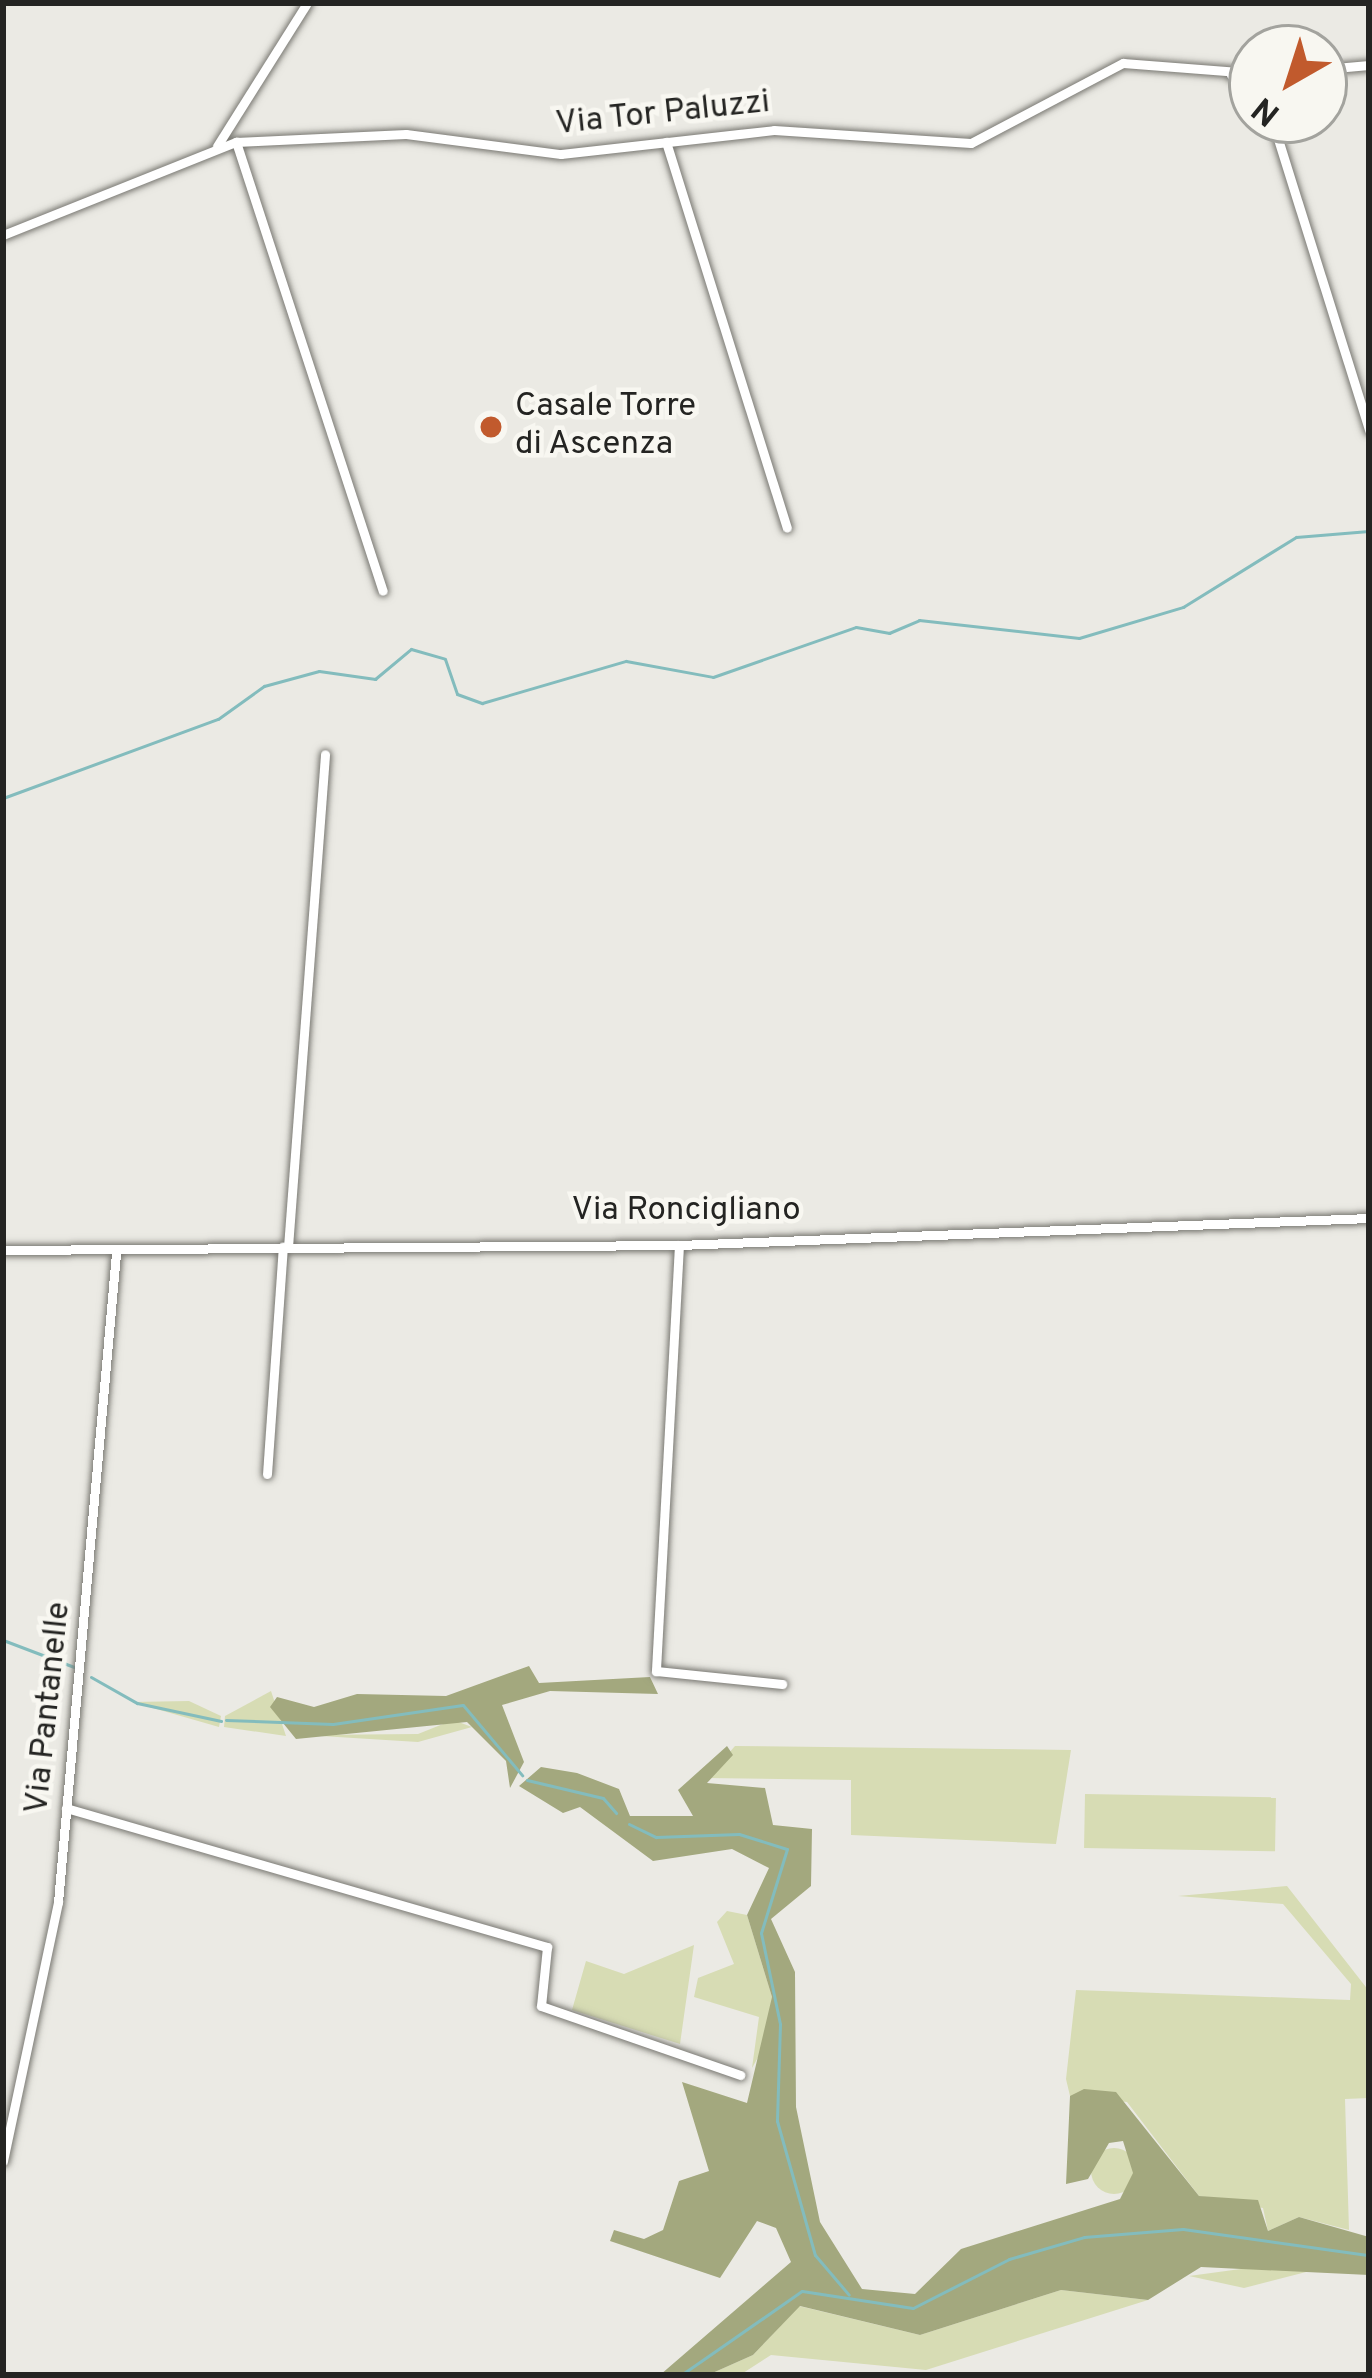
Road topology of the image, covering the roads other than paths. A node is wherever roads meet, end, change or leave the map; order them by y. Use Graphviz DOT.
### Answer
graph roads {
  1 [pos="307,3"];
  2 [pos="1226,73"];
  3 [pos="236,142"];
  4 [pos="666,142"];
  5 [pos="1279,144"];
  6 [pos="217,146"];
  7 [pos="3,235"];
  8 [pos="1369,430"];
  9 [pos="787,527"];
  10 [pos="382,591"];
  11 [pos="325,754"];
  12 [pos="1369,1218"];
  13 [pos="680,1245"];
  14 [pos="286,1247"];
  15 [pos="3,1250"];
  16 [pos="116,1254"];
  17 [pos="267,1474"];
  18 [pos="782,1684"];
  19 [pos="67,1808"];
  20 [pos="740,2074"];
  21 [pos="5,2143"];
  22 [pos="3,2162"];
  1 -- 6 [label="street"];
  2 -- 4 [label="street, Via Tor Paluzzi"];
  3 -- 4 [label="street, Via Tor Paluzzi"];
  3 -- 6 [label="street, Via Tor Paluzzi"];
  3 -- 10 [label="street"];
  4 -- 9 [label="street"];
  5 -- 8 [label="street"];
  6 -- 7 [label="street, Via Tor Paluzzi"];
  11 -- 14 [label="street"];
  12 -- 13 [label="street, Via Roncigliano"];
  13 -- 14 [label="street, Via Roncigliano"];
  13 -- 18 [label="street"];
  14 -- 16 [label="street, Via Roncigliano"];
  14 -- 17 [label="street"];
  15 -- 16 [label="street, Via Roncigliano"];
  16 -- 19 [label="street, Via Pantanelle"];
  19 -- 20 [label="street"];
  19 -- 21 [label="street, Via Pantanelle"];
  21 -- 22 [label="street, Via Pantanelle"];
}
